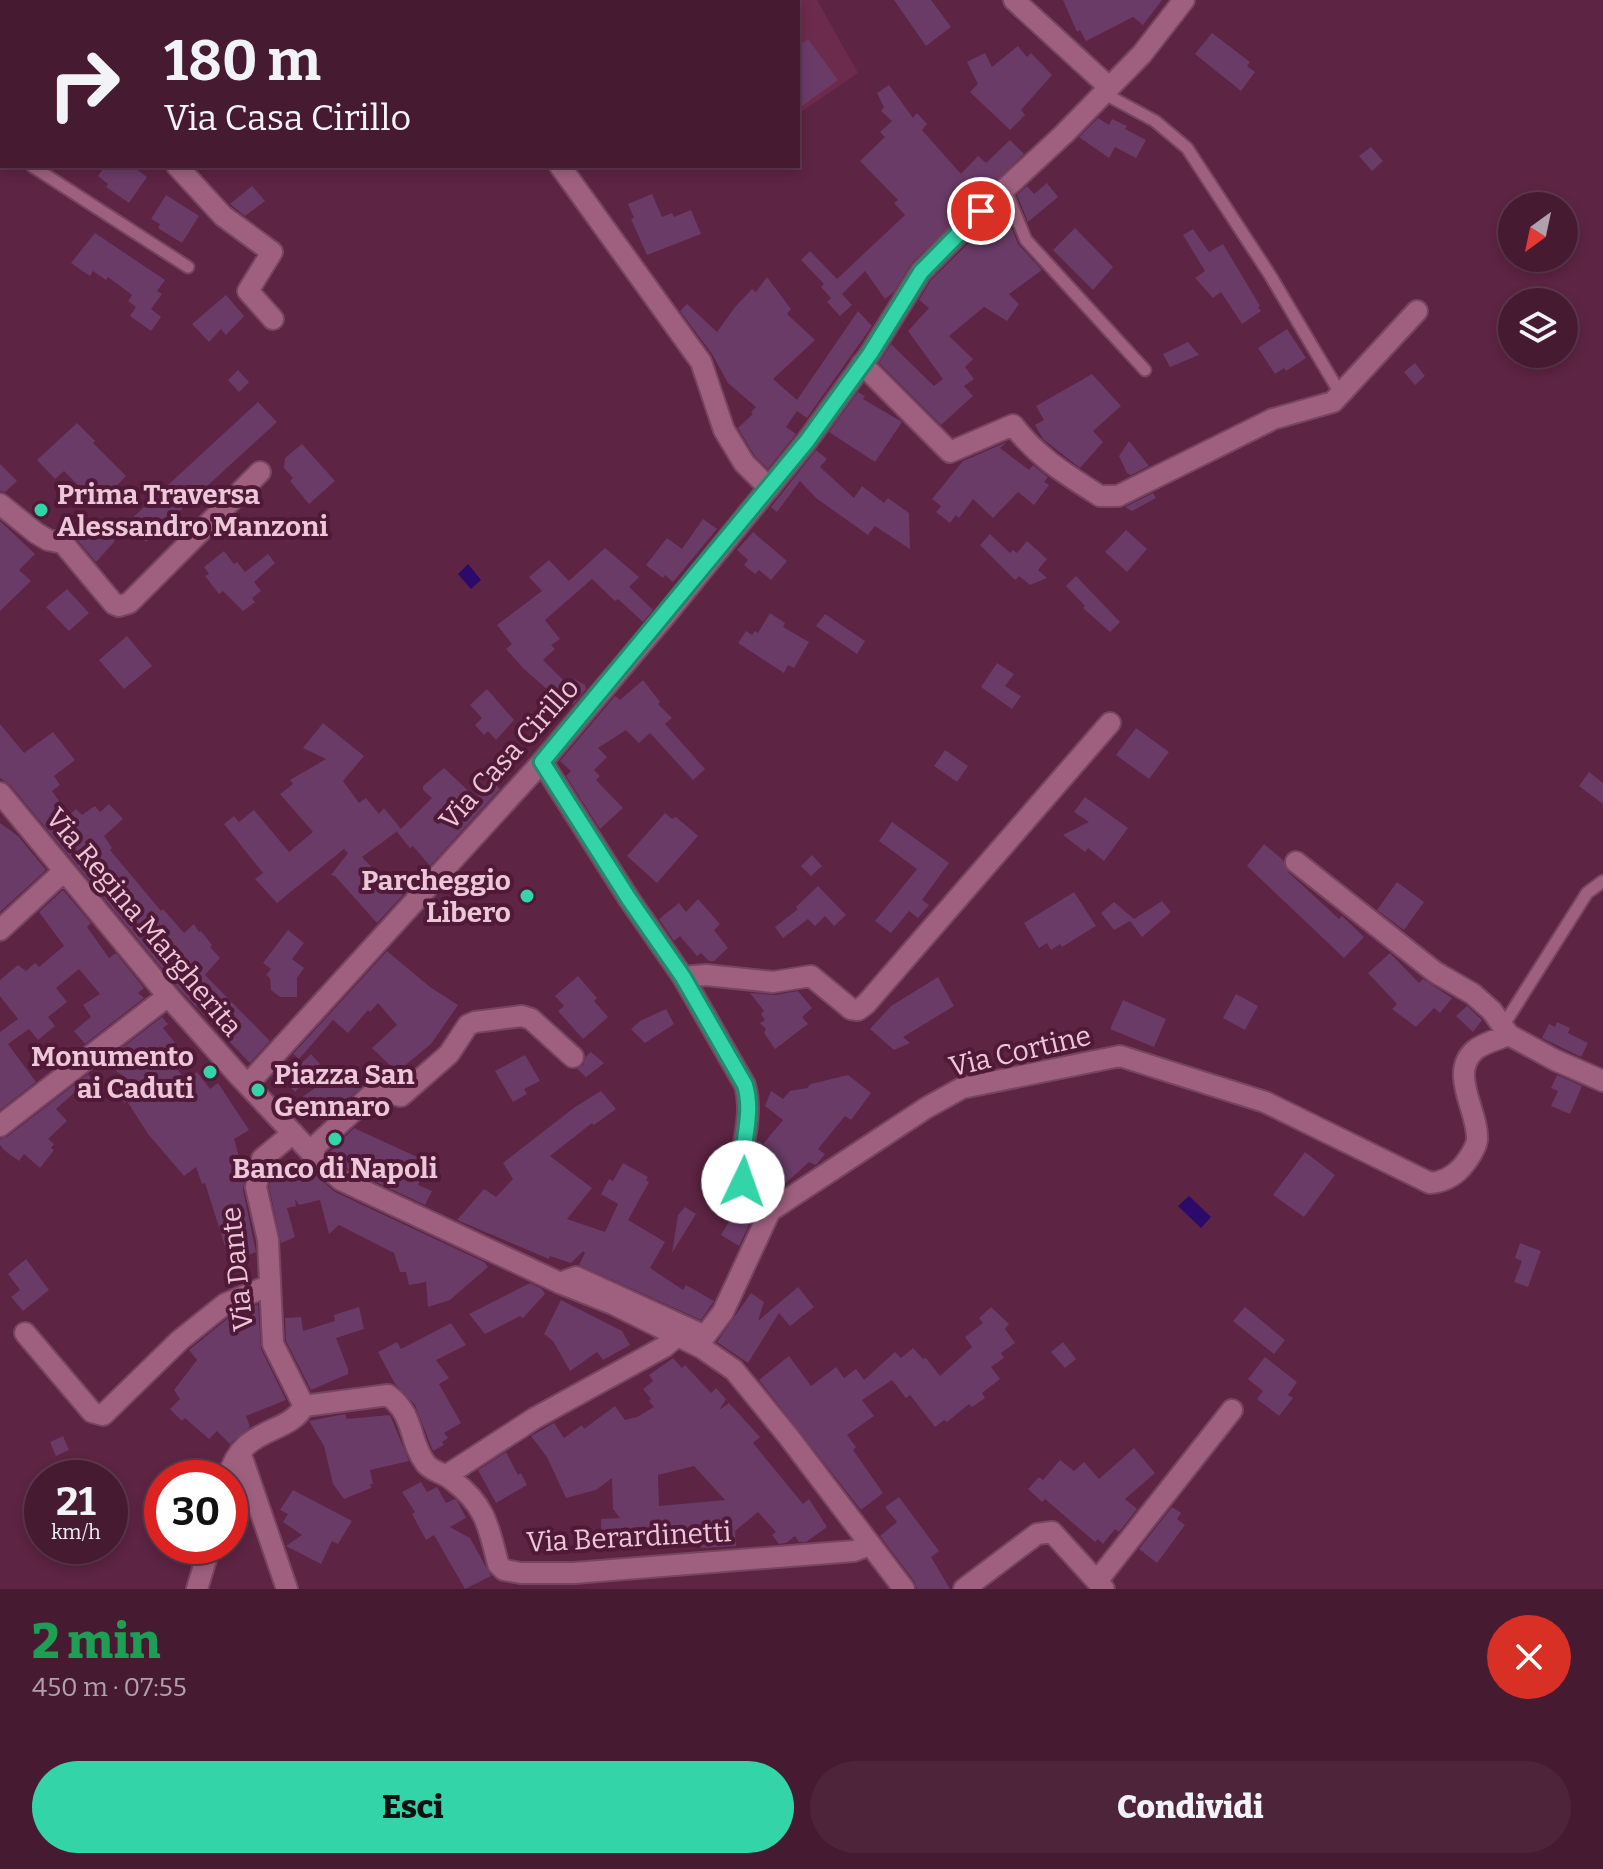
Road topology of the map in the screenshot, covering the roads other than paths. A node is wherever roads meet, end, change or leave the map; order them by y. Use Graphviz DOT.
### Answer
graph roads {
  1 [pos="1014,0"];
  2 [pos="1184,0"];
  3 [pos="1106,90"];
  4 [pos="35,168"];
  5 [pos="179,168"];
  6 [pos="561,168"];
  7 [pos="1005,189"];
  8 [pos="188,267"];
  9 [pos="1417,311"];
  10 [pos="273,319"];
  11 [pos="862,364"];
  12 [pos="1145,370"];
  13 [pos="1337,388"];
  14 [pos="260,472"];
  15 [pos="769,488"];
  16 [pos="0,504"];
  17 [pos="1110,723"];
  18 [pos="542,762"];
  19 [pos="0,793"];
  20 [pos="1296,862"];
  21 [pos="64,871"];
  22 [pos="1603,881"];
  23 [pos="0,930"];
  24 [pos="683,977"];
  25 [pos="168,996"];
  26 [pos="1506,1030"];
  27 [pos="573,1057"];
  28 [pos="1603,1081"];
  29 [pos="248,1084"];
  30 [pos="0,1126"];
  31 [pos="293,1133"];
  32 [pos="311,1150"];
  33 [pos="770,1211"];
  34 [pos="560,1283"];
  35 [pos="268,1286"];
  36 [pos="25,1333"];
  37 [pos="677,1336"];
  38 [pos="304,1406"];
  39 [pos="1232,1410"];
  40 [pos="240,1452"];
  41 [pos="235,1460"];
  42 [pos="447,1475"];
  43 [pos="870,1545"];
  44 [pos="205,1564"];
  45 [pos="1101,1585"];
  46 [pos="197,1589"];
  47 [pos="287,1589"];
  48 [pos="904,1589"];
  49 [pos="964,1589"];
  1 -- 3 [label="street"];
  2 -- 3 [label="street, Via Casa Cirillo"];
  3 -- 7 [label="street, Via Casa Cirillo"];
  3 -- 13 [label="lane"];
  4 -- 8 [label="lane"];
  5 -- 10 [label="street"];
  6 -- 15 [label="street"];
  7 -- 11 [label="street, Via Casa Cirillo"];
  7 -- 12 [label="lane"];
  9 -- 11 [label="street"];
  11 -- 15 [label="street, Via Casa Cirillo"];
  14 -- 16 [label="street"];
  15 -- 18 [label="street, Via Casa Cirillo"];
  17 -- 24 [label="street"];
  18 -- 24 [label="street"];
  18 -- 29 [label="street, Via Casa Cirillo"];
  19 -- 21 [label="street, Via Regina Margherita"];
  20 -- 26 [label="street"];
  21 -- 23 [label="street"];
  21 -- 25 [label="street, Via Regina Margherita"];
  22 -- 26 [label="lane"];
  24 -- 33 [label="street"];
  25 -- 29 [label="street, Via Regina Margherita"];
  25 -- 30 [label="street"];
  26 -- 28 [label="street"];
  26 -- 33 [label="street, Via Cortine"];
  27 -- 32 [label="street"];
  29 -- 31 [label="street, Via Regina Margherita"];
  31 -- 32 [label="street, Via Regina Margherita"];
  31 -- 35 [label="street, Via Dante"];
  32 -- 34 [label="street, Via Regina Margherita"];
  33 -- 34 [label="street"];
  34 -- 37 [label="street, Via Regina Margherita"];
  35 -- 36 [label="street"];
  35 -- 38 [label="street, Via Dante"];
  37 -- 42 [label="street"];
  37 -- 43 [label="street, Via Regina Margherita"];
  38 -- 40 [label="street"];
  38 -- 42 [label="street, Via Berardinetti"];
  39 -- 45 [label="street"];
  40 -- 41 [label="street"];
  40 -- 47 [label="street"];
  42 -- 43 [label="street, Via Berardinetti"];
  43 -- 48 [label="street, Via Regina Margherita"];
  44 -- 46 [label="street"];
  45 -- 49 [label="street"];
}
